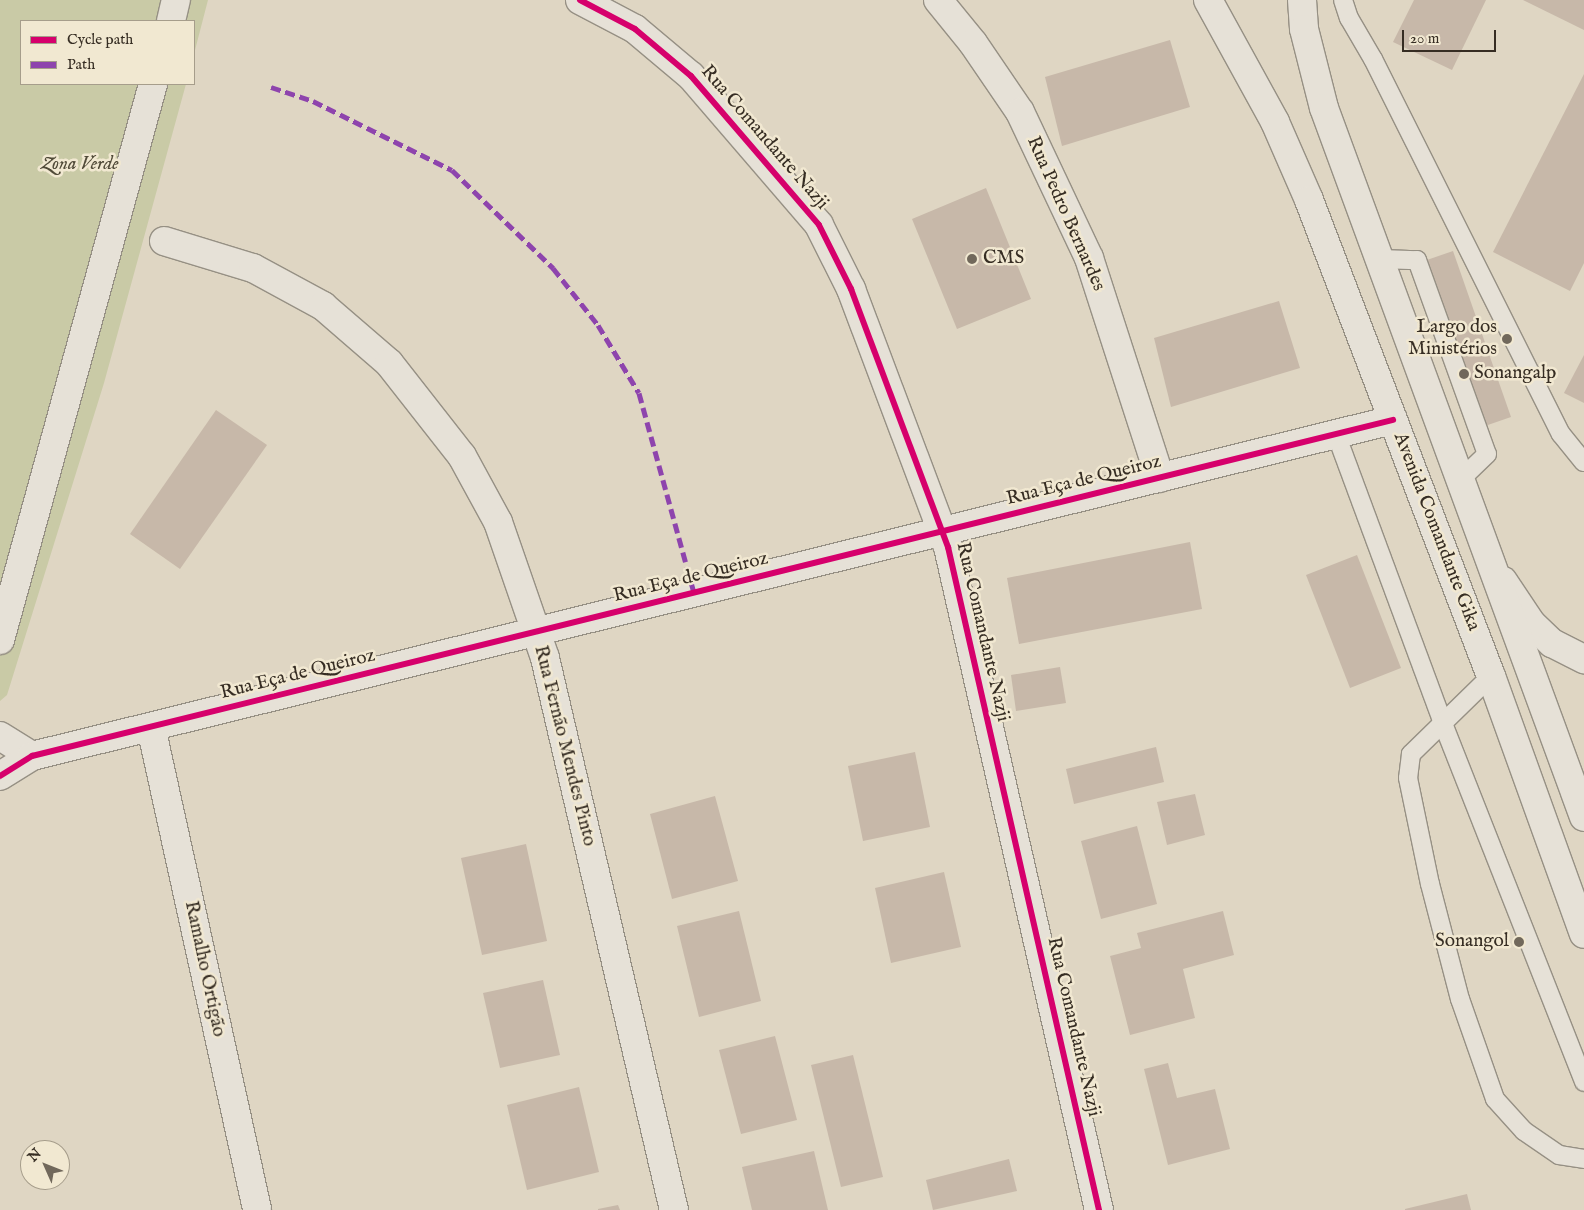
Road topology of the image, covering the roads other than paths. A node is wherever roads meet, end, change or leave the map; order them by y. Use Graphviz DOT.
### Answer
graph roads {
  1 [pos="176,0"];
  2 [pos="580,0"];
  3 [pos="938,0"];
  4 [pos="1208,0"];
  5 [pos="1302,0"];
  6 [pos="1343,0"];
  7 [pos="171,20"];
  8 [pos="153,85"];
  9 [pos="164,242"];
  10 [pos="1393,420"];
  11 [pos="1336,434"];
  12 [pos="1584,462"];
  13 [pos="1160,478"];
  14 [pos="942,532"];
  15 [pos="1495,570"];
  16 [pos="535,632"];
  17 [pos="0,640"];
  18 [pos="1584,659"];
  19 [pos="1491,676"];
  20 [pos="1442,721"];
  21 [pos="151,727"];
  22 [pos="0,736"];
  23 [pos="32,756"];
  24 [pos="0,776"];
  25 [pos="1584,817"];
  26 [pos="1584,934"];
  27 [pos="1584,1082"];
  28 [pos="1584,1159"];
  29 [pos="256,1210"];
  30 [pos="674,1210"];
  31 [pos="1099,1210"];
  1 -- 7 [label="street"];
  2 -- 14 [label="street, Rua Comandante Nazji"];
  3 -- 13 [label="street, Rua Pedro Bernardes"];
  4 -- 10 [label="street, Avenida Comandante Gika"];
  5 -- 15 [label="street"];
  6 -- 12 [label="lane"];
  8 -- 17 [label="street"];
  9 -- 16 [label="street, Rua Fernão Mendes Pinto"];
  10 -- 11 [label="street, Rua Eça de Queiroz"];
  10 -- 19 [label="street, Avenida Comandante Gika"];
  11 -- 13 [label="street, Rua Eça de Queiroz"];
  11 -- 20 [label="lane"];
  13 -- 14 [label="street, Rua Eça de Queiroz"];
  14 -- 16 [label="street, Rua Eça de Queiroz"];
  14 -- 31 [label="street, Rua Comandante Nazji"];
  15 -- 18 [label="street"];
  15 -- 25 [label="street"];
  16 -- 21 [label="street, Rua Eça de Queiroz"];
  16 -- 30 [label="street, Rua Fernão Mendes Pinto"];
  19 -- 20 [label="lane"];
  19 -- 26 [label="street, Avenida Comandante Gika"];
  20 -- 27 [label="lane"];
  20 -- 28 [label="lane"];
  21 -- 23 [label="street, Rua Eça de Queiroz"];
  21 -- 29 [label="street, Ramalho Ortigão"];
  22 -- 23 [label="street"];
  23 -- 24 [label="street, Rua Eça de Queiroz"];
}
